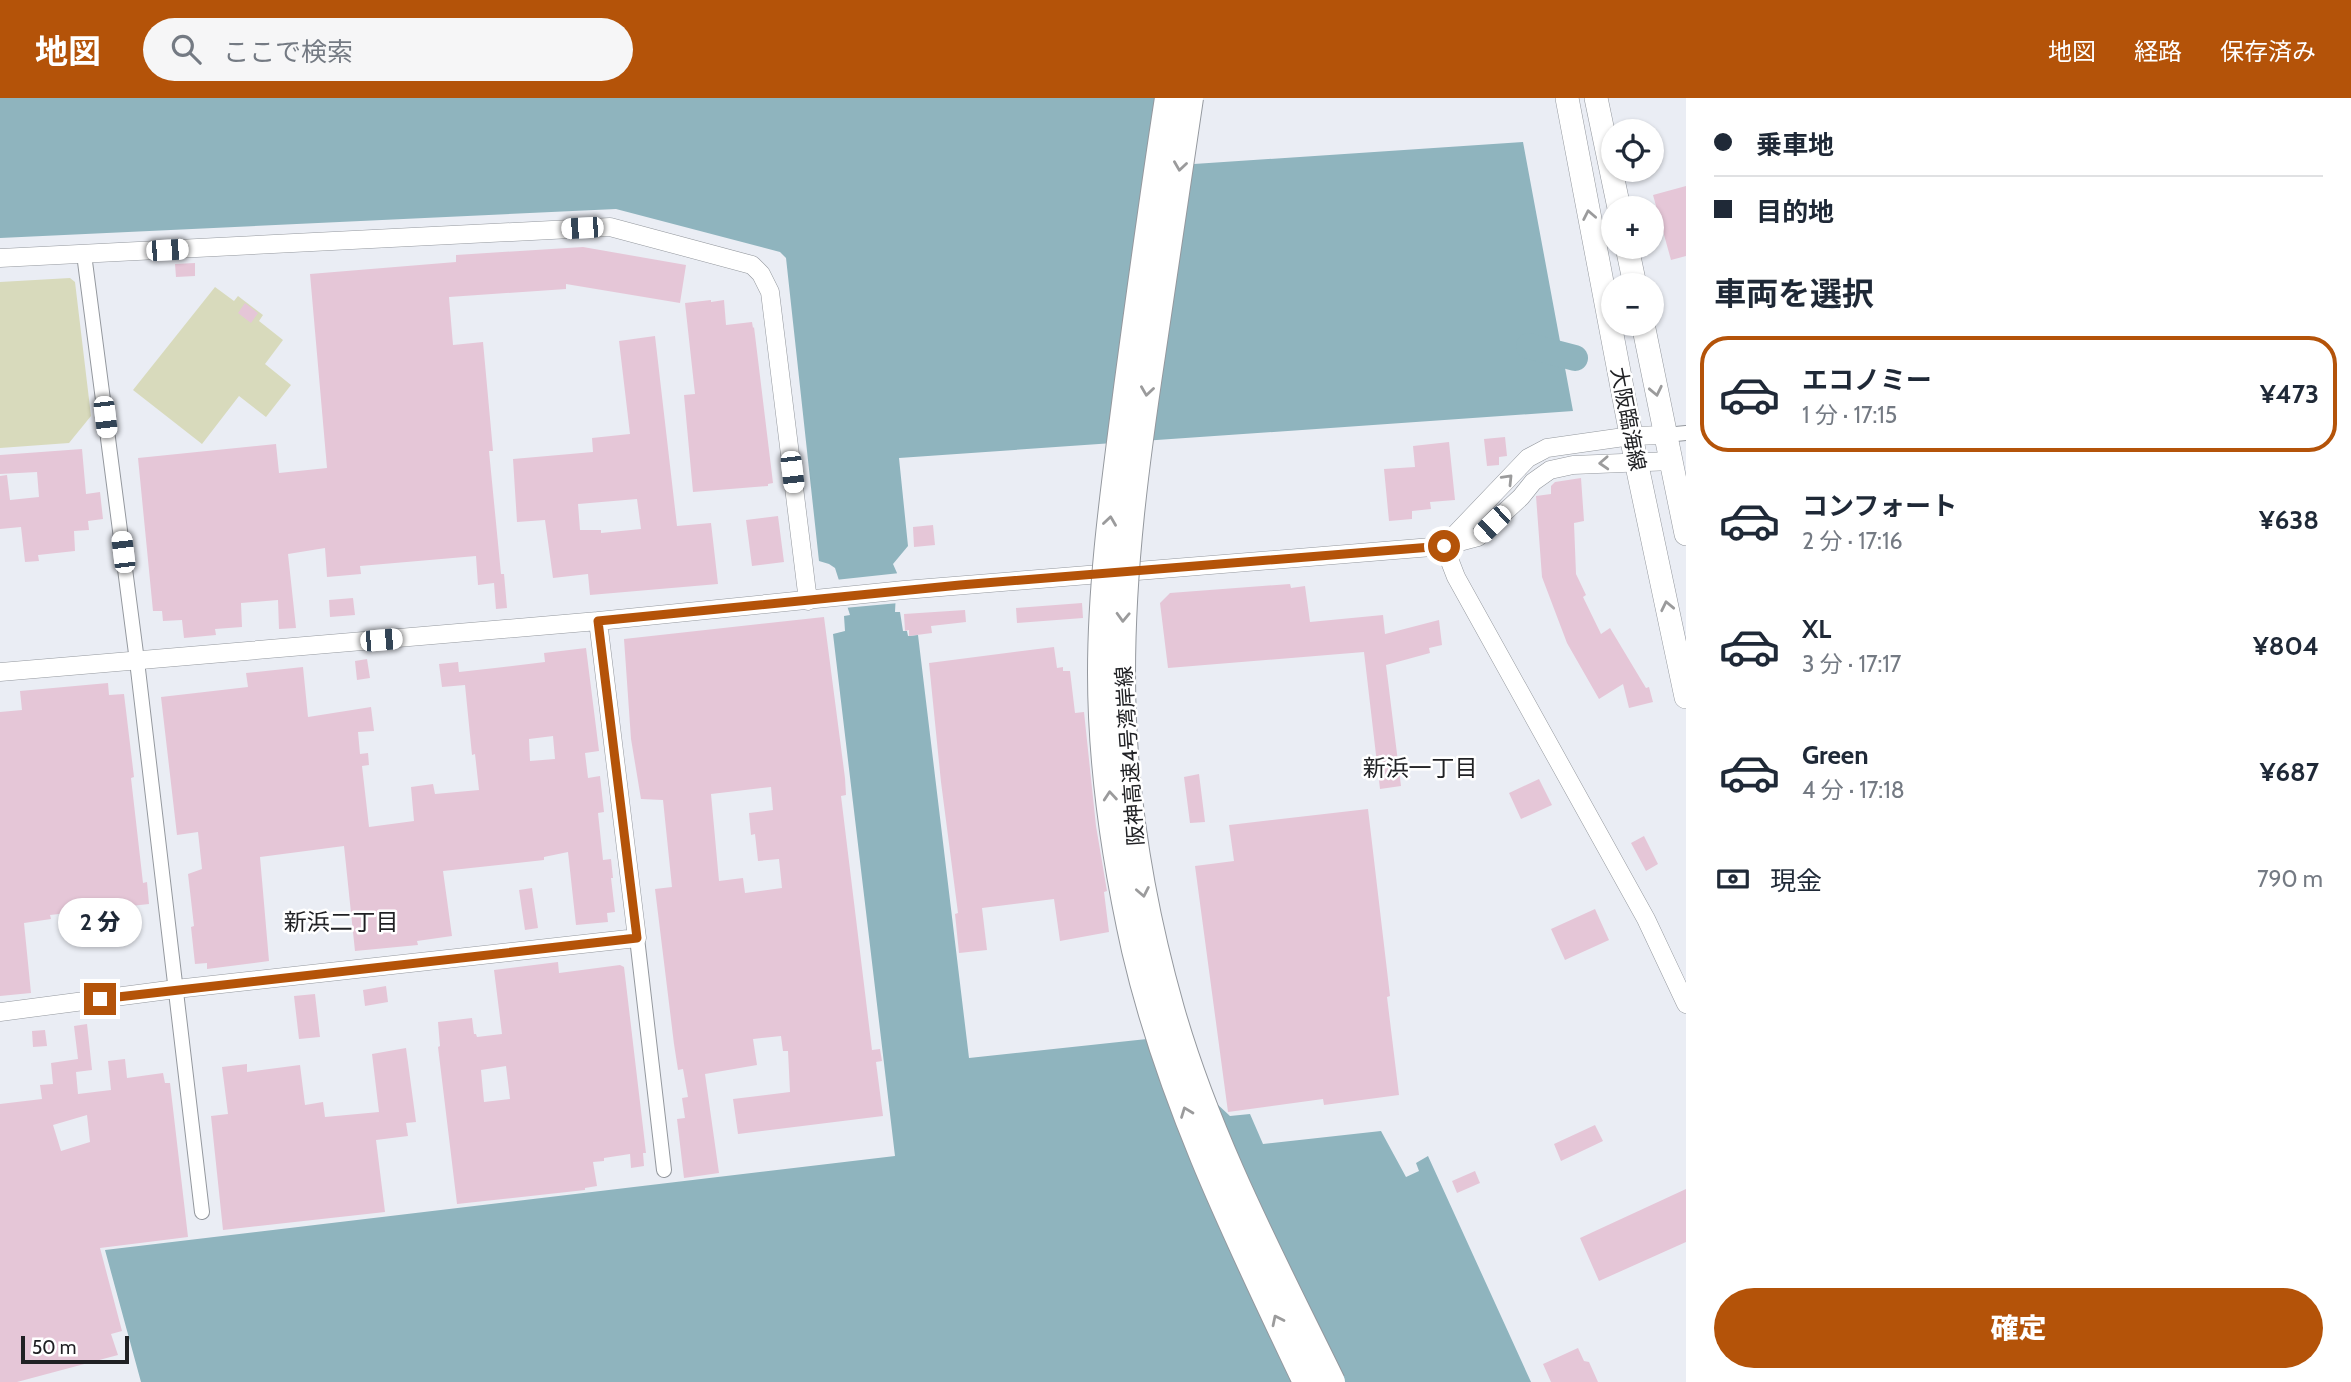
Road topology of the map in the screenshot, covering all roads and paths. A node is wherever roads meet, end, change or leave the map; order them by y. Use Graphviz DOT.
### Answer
graph roads {
  1 [pos="1167,98"];
  2 [pos="1190,98"];
  3 [pos="1567,98"];
  4 [pos="1596,98"];
  5 [pos="1616,196"];
  6 [pos="84,254"];
  7 [pos="0,258"];
  8 [pos="1647,336"];
  9 [pos="1676,434"];
  10 [pos="1631,436"];
  11 [pos="1679,460"];
  12 [pos="1636,461"];
  13 [pos="1686,534"];
  14 [pos="1444,546"];
  15 [pos="808,601"];
  16 [pos="598,621"];
  17 [pos="137,661"];
  18 [pos="0,672"];
  19 [pos="1686,697"];
  20 [pos="637,938"];
  21 [pos="176,989"];
  22 [pos="1686,1004"];
  23 [pos="0,1012"];
  24 [pos="664,1170"];
  25 [pos="202,1212"];
  26 [pos="1306,1382"];
  27 [pos="1332,1382"];
  26 -- 1 [label="highway, 阪神高速4号湾岸線, one-way, bridge"];
  2 -- 27 [label="highway, 阪神高速4号湾岸線, one-way, bridge"];
  10 -- 3 [label="main road, 大阪臨海線, one-way"];
  4 -- 5 [label="main road"];
  6 -- 7 [label="street"];
  6 -- 15 [label="street"];
  6 -- 17 [label="street"];
  8 -- 9 [label="main road, 大阪臨海線, one-way"];
  9 -- 10 [label="street"];
  9 -- 11 [label="main road, 大阪臨海線"];
  10 -- 12 [label="main road, 大阪臨海線"];
  14 -- 10 [label="street, one-way"];
  11 -- 12 [label="street"];
  11 -- 13 [label="main road, 大阪臨海線"];
  12 -- 14 [label="street, one-way"];
  19 -- 12 [label="main road, 大阪臨海線, one-way"];
  14 -- 15 [label="street"];
  14 -- 22 [label="street"];
  15 -- 16 [label="street"];
  16 -- 17 [label="street"];
  16 -- 20 [label="street"];
  17 -- 18 [label="street"];
  17 -- 21 [label="street"];
  20 -- 21 [label="street"];
  20 -- 24 [label="street"];
  21 -- 23 [label="street"];
  21 -- 25 [label="street"];
}
